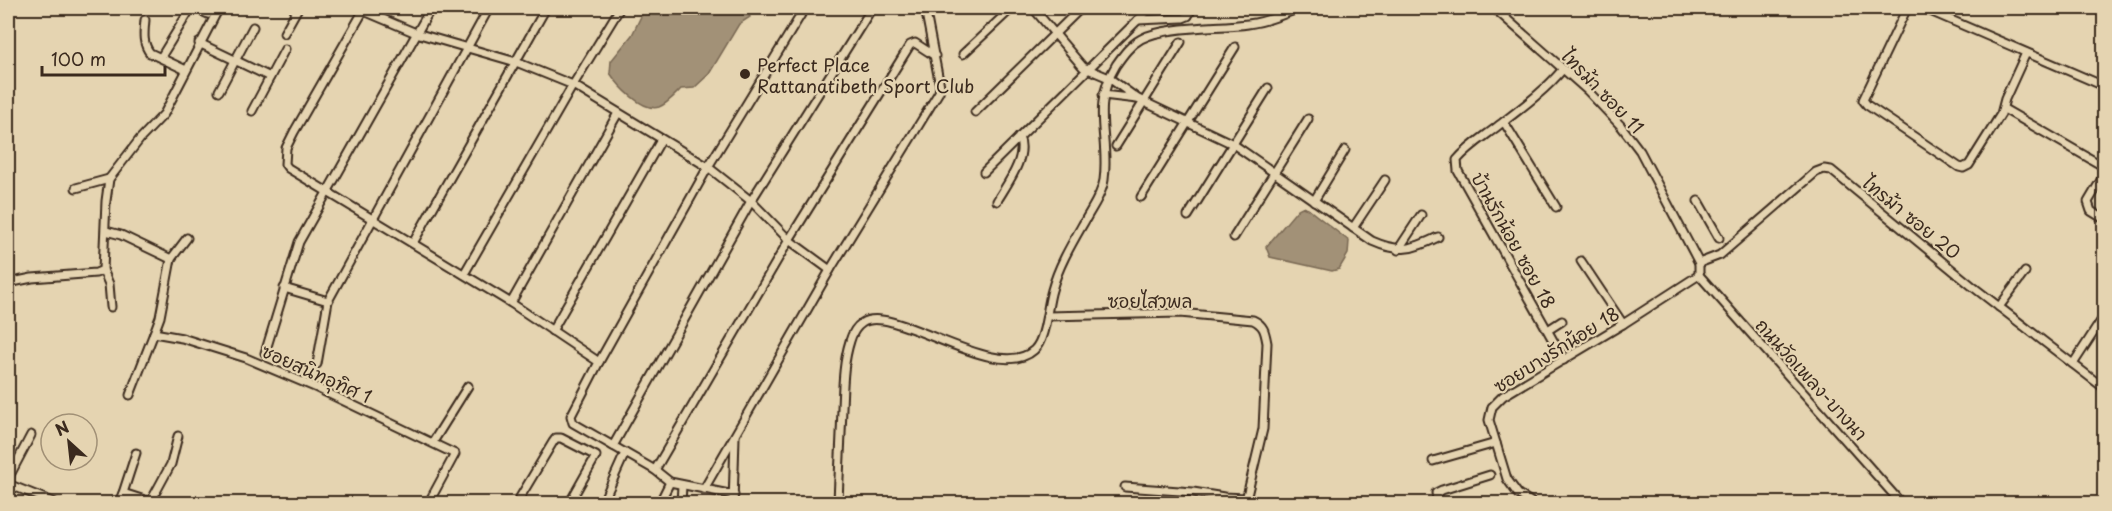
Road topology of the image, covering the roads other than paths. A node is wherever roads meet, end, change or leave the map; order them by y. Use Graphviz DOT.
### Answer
graph roads {
  1 [pos="191,8"];
  2 [pos="195,8"];
  3 [pos="219,8"];
  4 [pos="298,8"];
  5 [pos="431,8"];
  6 [pos="489,8"];
  7 [pos="546,8"];
  8 [pos="620,8"];
  9 [pos="805,8"];
  10 [pos="872,8"];
  11 [pos="925,8"];
  12 [pos="1012,8"];
  13 [pos="1033,8"];
  14 [pos="1081,8"];
  15 [pos="1192,8"];
  16 [pos="1299,8"];
  17 [pos="1494,8"];
  18 [pos="1907,8"];
  19 [pos="1923,8"];
  20 [pos="362,9"];
  21 [pos="1148,10"];
  22 [pos="208,14"];
  23 [pos="145,20"];
  24 [pos="1138,20"];
  25 [pos="253,27"];
  26 [pos="284,33"];
  27 [pos="416,33"];
  28 [pos="1054,35"];
  29 [pos="1181,42"];
  30 [pos="199,43"];
  31 [pos="1235,47"];
  32 [pos="466,48"];
  33 [pos="285,49"];
  34 [pos="2026,53"];
  35 [pos="963,54"];
  36 [pos="935,56"];
  37 [pos="161,57"];
  38 [pos="236,60"];
  39 [pos="516,62"];
  40 [pos="1563,69"];
  41 [pos="186,70"];
  42 [pos="1088,70"];
  43 [pos="270,77"];
  44 [pos="1109,78"];
  45 [pos="573,85"];
  46 [pos="2104,86"];
  47 [pos="1268,88"];
  48 [pos="219,91"];
  49 [pos="1103,95"];
  50 [pos="1141,100"];
  51 [pos="2004,109"];
  52 [pos="252,111"];
  53 [pos="975,112"];
  54 [pos="618,113"];
  55 [pos="1308,119"];
  56 [pos="1188,122"];
  57 [pos="1504,122"];
  58 [pos="1019,137"];
  59 [pos="661,140"];
  60 [pos="1233,144"];
  61 [pos="1116,146"];
  62 [pos="1345,150"];
  63 [pos="708,167"];
  64 [pos="2104,170"];
  65 [pos="984,172"];
  66 [pos="1275,172"];
  67 [pos="2104,176"];
  68 [pos="109,179"];
  69 [pos="1385,180"];
  70 [pos="76,188"];
  71 [pos="327,191"];
  72 [pos="1141,197"];
  73 [pos="751,201"];
  74 [pos="997,201"];
  75 [pos="1314,201"];
  76 [pos="1698,201"];
  77 [pos="1556,207"];
  78 [pos="1421,215"];
  79 [pos="1188,216"];
  80 [pos="372,218"];
  81 [pos="2104,219"];
  82 [pos="1353,228"];
  83 [pos="106,231"];
  84 [pos="1234,237"];
  85 [pos="1438,237"];
  86 [pos="187,238"];
  87 [pos="1719,238"];
  88 [pos="789,240"];
  89 [pos="413,243"];
  90 [pos="1398,250"];
  91 [pos="171,259"];
  92 [pos="1581,261"];
  93 [pos="1699,264"];
  94 [pos="103,270"];
  95 [pos="830,270"];
  96 [pos="2025,272"];
  97 [pos="464,274"];
  98 [pos="1700,275"];
  99 [pos="8,283"];
  100 [pos="284,288"];
  101 [pos="328,301"];
  102 [pos="511,303"];
  103 [pos="111,307"];
  104 [pos="1999,307"];
  105 [pos="1047,316"];
  106 [pos="1562,321"];
  107 [pos="2101,321"];
  108 [pos="1623,324"];
  109 [pos="1548,330"];
  110 [pos="552,331"];
  111 [pos="154,333"];
  112 [pos="265,353"];
  113 [pos="1564,360"];
  114 [pos="599,362"];
  115 [pos="317,364"];
  116 [pos="2073,364"];
  117 [pos="468,386"];
  118 [pos="2104,388"];
  119 [pos="129,395"];
  120 [pos="32,435"];
  121 [pos="178,436"];
  122 [pos="735,436"];
  123 [pos="433,442"];
  124 [pos="1496,443"];
  125 [pos="613,446"];
  126 [pos="136,453"];
  127 [pos="625,453"];
  128 [pos="1433,461"];
  129 [pos="654,470"];
  130 [pos="1490,475"];
  131 [pos="670,482"];
  132 [pos="8,486"];
  133 [pos="682,486"];
  134 [pos="1125,487"];
  135 [pos="704,489"];
  136 [pos="123,493"];
  137 [pos="734,495"];
  138 [pos="1245,501"];
  139 [pos="154,502"];
  140 [pos="58,504"];
  141 [pos="118,504"];
  142 [pos="428,504"];
  143 [pos="516,504"];
  144 [pos="569,504"];
  145 [pos="602,504"];
  146 [pos="659,504"];
  147 [pos="681,504"];
  148 [pos="733,504"];
  149 [pos="838,504"];
  150 [pos="1438,504"];
  151 [pos="1534,504"];
  152 [pos="1902,504"];
  1 -- 37 [label="street"];
  2 -- 22 [label="street"];
  3 -- 30 [label="street"];
  4 -- 26 [label="street"];
  5 -- 27 [label="street"];
  6 -- 32 [label="street"];
  7 -- 39 [label="street"];
  8 -- 45 [label="street"];
  9 -- 63 [label="street"];
  10 -- 73 [label="street"];
  11 -- 36 [label="street"];
  12 -- 35 [label="street"];
  13 -- 28 [label="street"];
  14 -- 28 [label="street"];
  15 -- 24 [label="street"];
  16 -- 44 [label="street"];
  17 -- 40 [label="street, ไทรม้า ซอย 11"];
  18 -- 51 [label="street"];
  19 -- 34 [label="street"];
  20 -- 27 [label="street"];
  20 -- 71 [label="street"];
  21 -- 24 [label="street"];
  23 -- 37 [label="street"];
  24 -- 42 [label="street"];
  25 -- 38 [label="street"];
  27 -- 32 [label="street"];
  27 -- 71 [label="street"];
  28 -- 42 [label="street"];
  28 -- 53 [label="street"];
  29 -- 50 [label="street"];
  30 -- 38 [label="street"];
  30 -- 41 [label="street"];
  31 -- 56 [label="street"];
  32 -- 39 [label="street"];
  32 -- 80 [label="street"];
  33 -- 43 [label="street"];
  34 -- 46 [label="street"];
  34 -- 51 [label="street"];
  36 -- 88 [label="street"];
  36 -- 95 [label="street"];
  37 -- 41 [label="street"];
  38 -- 43 [label="street"];
  38 -- 48 [label="street"];
  39 -- 45 [label="street"];
  39 -- 89 [label="street"];
  40 -- 57 [label="street, บ้านรักน้อย ซอย 18"];
  40 -- 93 [label="street, ไทรม้า ซอย 11"];
  41 -- 68 [label="street"];
  42 -- 44 [label="street"];
  42 -- 58 [label="street"];
  43 -- 52 [label="street"];
  44 -- 49 [label="street"];
  44 -- 50 [label="street"];
  45 -- 54 [label="street"];
  45 -- 97 [label="street"];
  47 -- 60 [label="street"];
  49 -- 50 [label="street"];
  49 -- 105 [label="street"];
  50 -- 56 [label="street"];
  50 -- 61 [label="street"];
  51 -- 64 [label="street"];
  54 -- 59 [label="street"];
  54 -- 102 [label="street"];
  55 -- 66 [label="street"];
  56 -- 60 [label="street"];
  56 -- 72 [label="street"];
  57 -- 77 [label="street"];
  57 -- 109 [label="street, บ้านรักน้อย ซอย 18"];
  58 -- 65 [label="street"];
  58 -- 74 [label="street"];
  59 -- 63 [label="street"];
  59 -- 110 [label="street"];
  60 -- 66 [label="street"];
  60 -- 79 [label="street"];
  62 -- 75 [label="street"];
  63 -- 73 [label="street"];
  63 -- 114 [label="street"];
  66 -- 75 [label="street"];
  66 -- 84 [label="street"];
  67 -- 81 [label="street"];
  68 -- 70 [label="street"];
  68 -- 83 [label="street"];
  69 -- 82 [label="street"];
  71 -- 80 [label="street"];
  71 -- 100 [label="street"];
  73 -- 88 [label="street"];
  73 -- 125 [label="street"];
  75 -- 82 [label="street"];
  76 -- 87 [label="street"];
  78 -- 90 [label="street"];
  80 -- 89 [label="street"];
  80 -- 101 [label="street"];
  82 -- 90 [label="street"];
  83 -- 91 [label="street"];
  83 -- 94 [label="street"];
  85 -- 90 [label="street"];
  86 -- 91 [label="street"];
  88 -- 95 [label="street"];
  88 -- 129 [label="street"];
  89 -- 97 [label="street"];
  91 -- 111 [label="street"];
  92 -- 108 [label="street"];
  93 -- 98 [label="street, ไทรม้า ซอย 11"];
  93 -- 104 [label="street, ไทรม้า ซอย 20"];
  94 -- 99 [label="street"];
  94 -- 103 [label="street"];
  95 -- 122 [label="street"];
  96 -- 104 [label="street"];
  97 -- 102 [label="street"];
  98 -- 108 [label="street, ซอยบางรักน้อย 18"];
  98 -- 152 [label="street, ถนนวัดเพลง-บางนา"];
  100 -- 101 [label="street"];
  100 -- 112 [label="street"];
  101 -- 115 [label="street"];
  102 -- 110 [label="street"];
  104 -- 116 [label="street, ไทรม้า ซอย 20"];
  105 -- 138 [label="street, ซอยไสวพล"];
  105 -- 149 [label="street"];
  106 -- 109 [label="street"];
  107 -- 116 [label="street"];
  108 -- 113 [label="street, ซอยบางรักน้อย 18"];
  109 -- 113 [label="street, บ้านรักน้อย ซอย 18"];
  110 -- 114 [label="street"];
  111 -- 119 [label="street"];
  111 -- 123 [label="street, ซอยสนิทอุทิศ 1"];
  113 -- 124 [label="street, ซอยบางรักน้อย 18"];
  114 -- 125 [label="street"];
  116 -- 118 [label="street, ไทรม้า ซอย 20"];
  117 -- 123 [label="street"];
  120 -- 132 [label="street"];
  121 -- 139 [label="street"];
  122 -- 135 [label="street"];
  122 -- 137 [label="street"];
  123 -- 142 [label="street, ซอยสนิทอุทิศ 1"];
  124 -- 128 [label="street"];
  124 -- 151 [label="street, ซอยบางรักน้อย 18"];
  125 -- 127 [label="street"];
  126 -- 136 [label="street"];
  127 -- 129 [label="street"];
  127 -- 145 [label="street"];
  129 -- 131 [label="street"];
  130 -- 150 [label="street"];
  131 -- 133 [label="street"];
  131 -- 146 [label="street"];
  132 -- 140 [label="street"];
  133 -- 135 [label="street"];
  133 -- 147 [label="street"];
  134 -- 138 [label="street"];
  135 -- 137 [label="street"];
  136 -- 139 [label="street"];
  136 -- 141 [label="street"];
  137 -- 148 [label="street"];
  143 -- 144 [label="street"];
}
